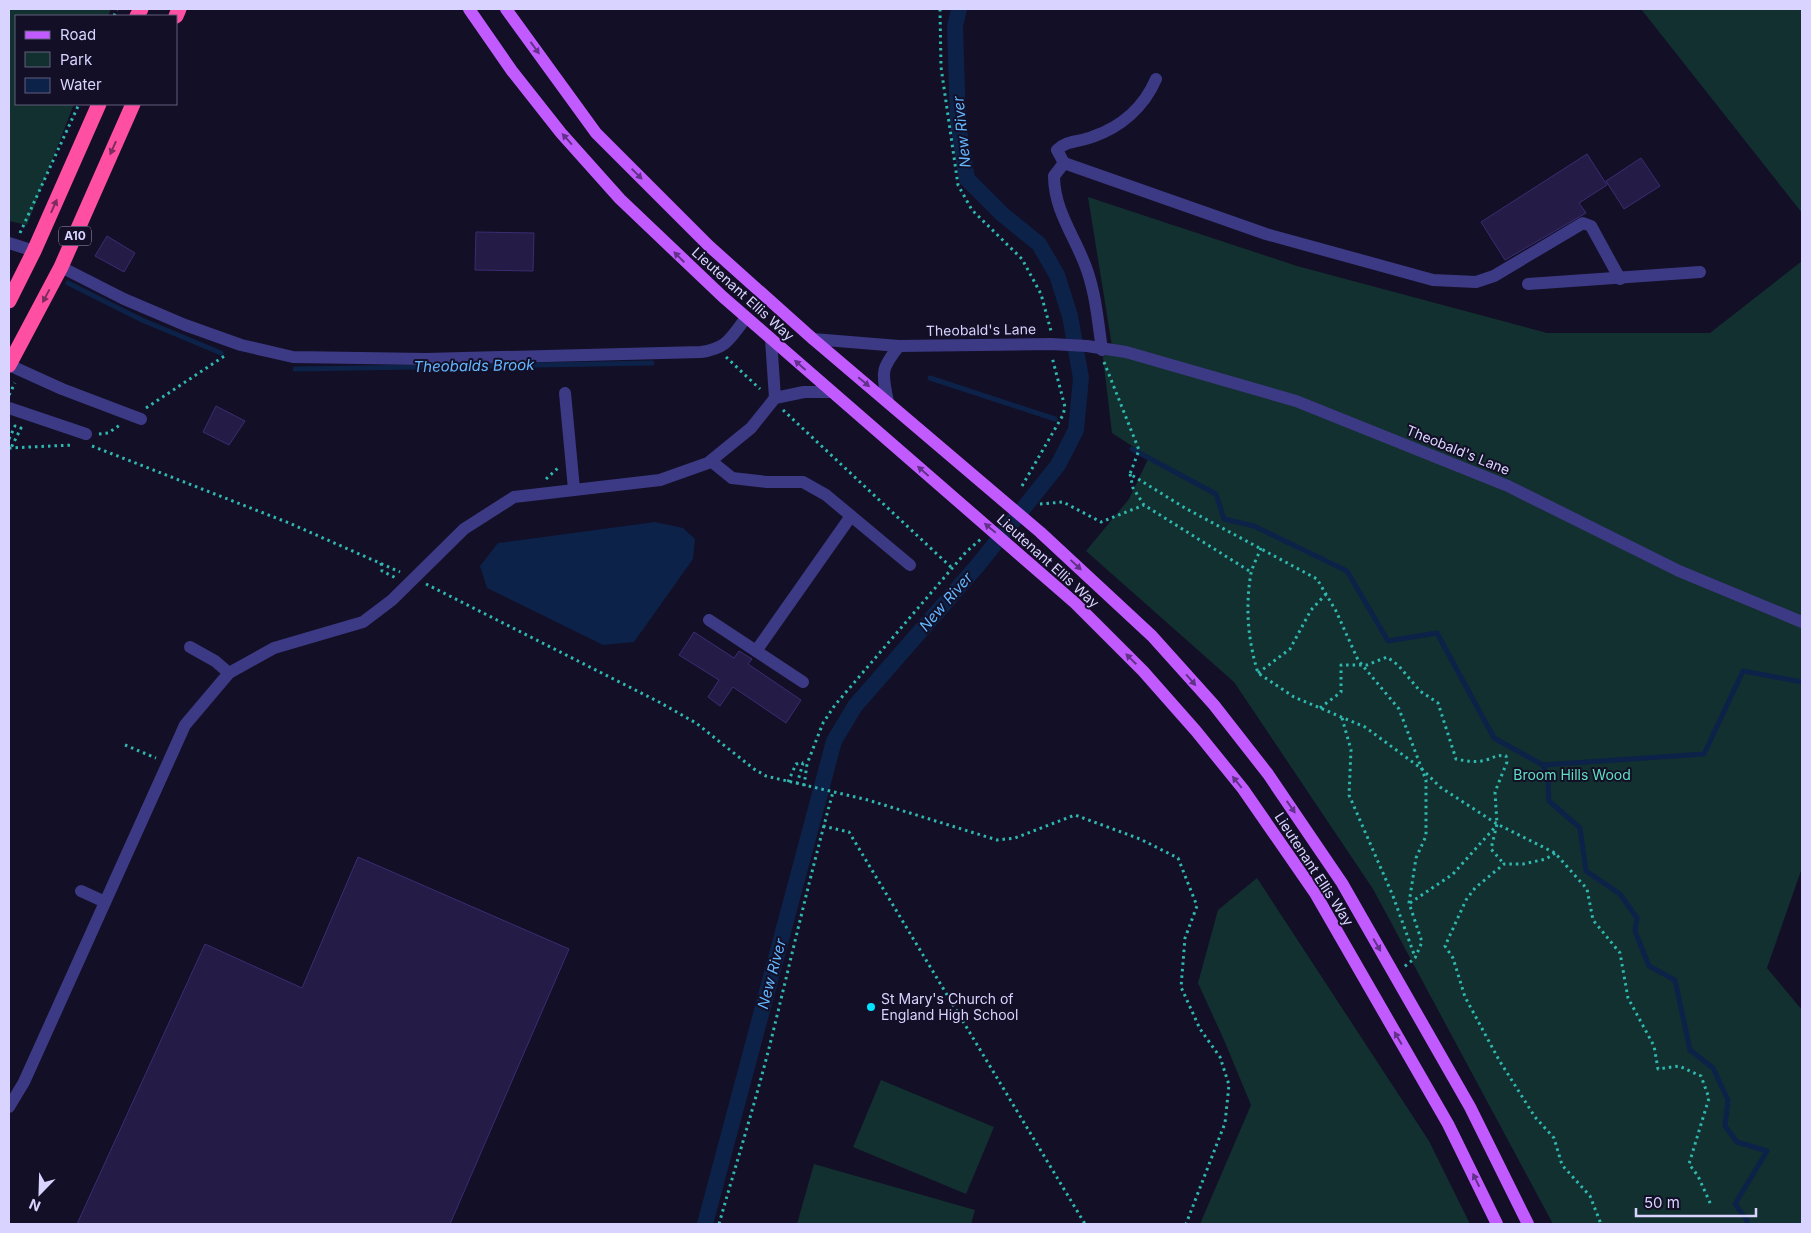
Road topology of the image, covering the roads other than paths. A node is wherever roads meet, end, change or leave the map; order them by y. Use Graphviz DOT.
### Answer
graph roads {
  1 [pos="469,9"];
  2 [pos="506,9"];
  3 [pos="1156,79"];
  4 [pos="99,105"];
  5 [pos="133,105"];
  6 [pos="1064,163"];
  7 [pos="14,239"];
  8 [pos="34,251"];
  9 [pos="61,267"];
  10 [pos="1700,272"];
  11 [pos="1620,279"];
  12 [pos="1528,284"];
  13 [pos="9,301"];
  14 [pos="746,318"];
  15 [pos="771,339"];
  16 [pos="813,339"];
  17 [pos="899,346"];
  18 [pos="1102,350"];
  19 [pos="9,365"];
  20 [pos="832,392"];
  21 [pos="565,393"];
  22 [pos="774,399"];
  23 [pos="888,402"];
  24 [pos="9,408"];
  25 [pos="137,417"];
  26 [pos="85,442"];
  27 [pos="711,460"];
  28 [pos="574,489"];
  29 [pos="851,516"];
  30 [pos="910,565"];
  31 [pos="709,620"];
  32 [pos="1802,622"];
  33 [pos="190,646"];
  34 [pos="756,651"];
  35 [pos="229,673"];
  36 [pos="803,682"];
  37 [pos="82,891"];
  38 [pos="105,902"];
  39 [pos="10,1104"];
  40 [pos="1497,1224"];
  41 [pos="1528,1224"];
  14 -- 1 [label="main road, Lieutenant Ellis Way, one-way"];
  2 -- 16 [label="main road, Lieutenant Ellis Way, one-way"];
  3 -- 6 [label="street"];
  8 -- 4 [label="highway, A10, one-way"];
  5 -- 9 [label="highway, A10, one-way"];
  6 -- 11 [label="street"];
  6 -- 18 [label="street"];
  7 -- 8 [label="street"];
  8 -- 13 [label="highway, A10"];
  9 -- 14 [label="street"];
  9 -- 19 [label="highway, A10, one-way"];
  10 -- 11 [label="street"];
  11 -- 12 [label="street"];
  14 -- 15 [label="main road, Lieutenant Ellis Way"];
  20 -- 15 [label="main road, Lieutenant Ellis Way, one-way"];
  15 -- 22 [label="street"];
  16 -- 17 [label="street, Theobald's Lane"];
  16 -- 23 [label="main road, Lieutenant Ellis Way, one-way"];
  17 -- 18 [label="street, Theobald's Lane"];
  17 -- 23 [label="street"];
  18 -- 32 [label="street, Theobald's Lane"];
  19 -- 25 [label="street"];
  20 -- 22 [label="street"];
  40 -- 20 [label="main road, Lieutenant Ellis Way, one-way"];
  21 -- 28 [label="street"];
  22 -- 27 [label="street"];
  23 -- 41 [label="main road, Lieutenant Ellis Way, one-way"];
  24 -- 26 [label="street"];
  27 -- 28 [label="street"];
  27 -- 29 [label="street"];
  28 -- 35 [label="street"];
  29 -- 30 [label="street"];
  29 -- 34 [label="street"];
  31 -- 34 [label="street"];
  33 -- 35 [label="street"];
  34 -- 36 [label="street"];
  35 -- 38 [label="street"];
  37 -- 38 [label="street"];
  38 -- 39 [label="street"];
}
